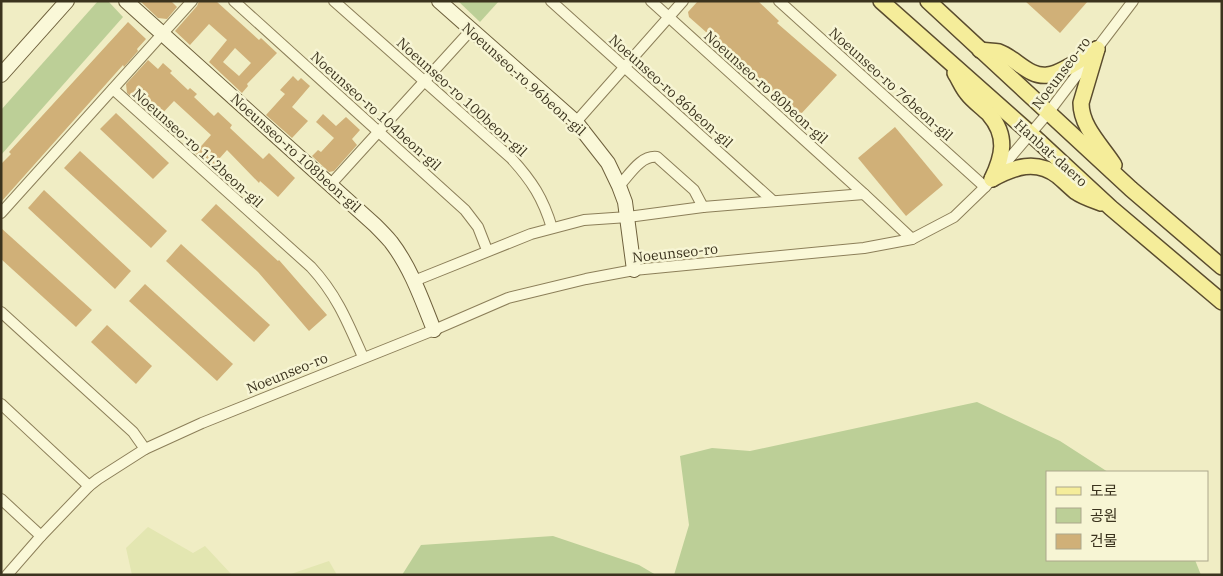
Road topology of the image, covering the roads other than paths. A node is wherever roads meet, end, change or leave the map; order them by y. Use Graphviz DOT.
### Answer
graph roads {
  1 [pos="67,1"];
  2 [pos="126,1"];
  3 [pos="192,1"];
  4 [pos="234,1"];
  5 [pos="334,1"];
  6 [pos="440,1"];
  7 [pos="551,1"];
  8 [pos="651,1"];
  9 [pos="684,1"];
  10 [pos="779,1"];
  11 [pos="881,1"];
  12 [pos="928,1"];
  13 [pos="1133,1"];
  14 [pos="669,18"];
  15 [pos="471,30"];
  16 [pos="163,33"];
  17 [pos="1097,49"];
  18 [pos="980,50"];
  19 [pos="948,61"];
  20 [pos="624,67"];
  21 [pos="1,75"];
  22 [pos="424,81"];
  23 [pos="113,89"];
  24 [pos="1048,113"];
  25 [pos="576,122"];
  26 [pos="379,131"];
  27 [pos="1031,134"];
  28 [pos="989,183"];
  29 [pos="331,184"];
  30 [pos="619,186"];
  31 [pos="1131,189"];
  32 [pos="864,194"];
  33 [pos="773,201"];
  34 [pos="703,207"];
  35 [pos="1111,208"];
  36 [pos="1,213"];
  37 [pos="628,217"];
  38 [pos="552,228"];
  39 [pos="912,240"];
  40 [pos="487,250"];
  41 [pos="1222,267"];
  42 [pos="634,270"];
  43 [pos="414,281"];
  44 [pos="1222,302"];
  45 [pos="1,312"];
  46 [pos="434,330"];
  47 [pos="364,358"];
  48 [pos="1,404"];
  49 [pos="145,449"];
  50 [pos="90,486"];
  51 [pos="1,500"];
  52 [pos="41,536"];
  53 [pos="7,575"];
  1 -- 21 [label="street"];
  2 -- 16 [label="street, Noeunseo-ro 108beon-gil"];
  3 -- 16 [label="street"];
  4 -- 26 [label="street, Noeunseo-ro 104beon-gil"];
  5 -- 22 [label="street, Noeunseo-ro 100beon-gil"];
  6 -- 15 [label="street, Noeunseo-ro 96beon-gil"];
  7 -- 20 [label="street, Noeunseo-ro 86beon-gil"];
  8 -- 14 [label="street, Noeunseo-ro 80beon-gil"];
  9 -- 14 [label="street"];
  10 -- 28 [label="street, Noeunseo-ro 76beon-gil"];
  11 -- 19 [label="main road, Hanbat-daero"];
  12 -- 18 [label="main road, Hanbat-daero"];
  13 -- 17 [label="street, Noeunseo-ro"];
  14 -- 20 [label="street"];
  14 -- 32 [label="street, Noeunseo-ro 80beon-gil"];
  15 -- 22 [label="street"];
  15 -- 25 [label="street, Noeunseo-ro 96beon-gil"];
  16 -- 23 [label="street"];
  16 -- 29 [label="street, Noeunseo-ro 108beon-gil"];
  17 -- 18 [label="main road"];
  17 -- 24 [label="street, Noeunseo-ro"];
  17 -- 31 [label="main road"];
  18 -- 24 [label="main road, Hanbat-daero"];
  19 -- 27 [label="main road, Hanbat-daero"];
  19 -- 28 [label="main road"];
  20 -- 25 [label="street"];
  20 -- 33 [label="street, Noeunseo-ro 86beon-gil"];
  22 -- 26 [label="street"];
  22 -- 38 [label="street, Noeunseo-ro 100beon-gil"];
  23 -- 36 [label="street, Noeunseo-ro 112beon-gil"];
  23 -- 47 [label="street, Noeunseo-ro 112beon-gil"];
  24 -- 27 [label="street, Noeunseo-ro"];
  24 -- 31 [label="main road, Hanbat-daero"];
  25 -- 30 [label="street, Noeunseo-ro 96beon-gil"];
  26 -- 29 [label="street"];
  26 -- 40 [label="street, Noeunseo-ro 104beon-gil"];
  27 -- 28 [label="street, Noeunseo-ro"];
  27 -- 35 [label="main road, Hanbat-daero"];
  28 -- 35 [label="main road"];
  28 -- 39 [label="street, Noeunseo-ro"];
  29 -- 43 [label="street, Noeunseo-ro 108beon-gil"];
  30 -- 34 [label="street"];
  30 -- 37 [label="street, Noeunseo-ro 96beon-gil"];
  31 -- 41 [label="main road, Hanbat-daero"];
  32 -- 33 [label="street"];
  32 -- 39 [label="street, Noeunseo-ro 80beon-gil"];
  33 -- 34 [label="street"];
  34 -- 37 [label="street"];
  35 -- 44 [label="main road, Hanbat-daero"];
  37 -- 38 [label="street"];
  37 -- 42 [label="street, Noeunseo-ro 96beon-gil"];
  38 -- 40 [label="street"];
  39 -- 42 [label="street, Noeunseo-ro"];
  40 -- 43 [label="street"];
  42 -- 46 [label="street, Noeunseo-ro"];
  43 -- 46 [label="street, Noeunseo-ro 108beon-gil"];
  45 -- 49 [label="street"];
  46 -- 47 [label="street, Noeunseo-ro"];
  47 -- 49 [label="street, Noeunseo-ro"];
  48 -- 50 [label="street"];
  49 -- 50 [label="street, Noeunseo-ro"];
  50 -- 52 [label="street, Noeunseo-ro"];
  51 -- 52 [label="street"];
  52 -- 53 [label="street, Noeunseo-ro"];
}
